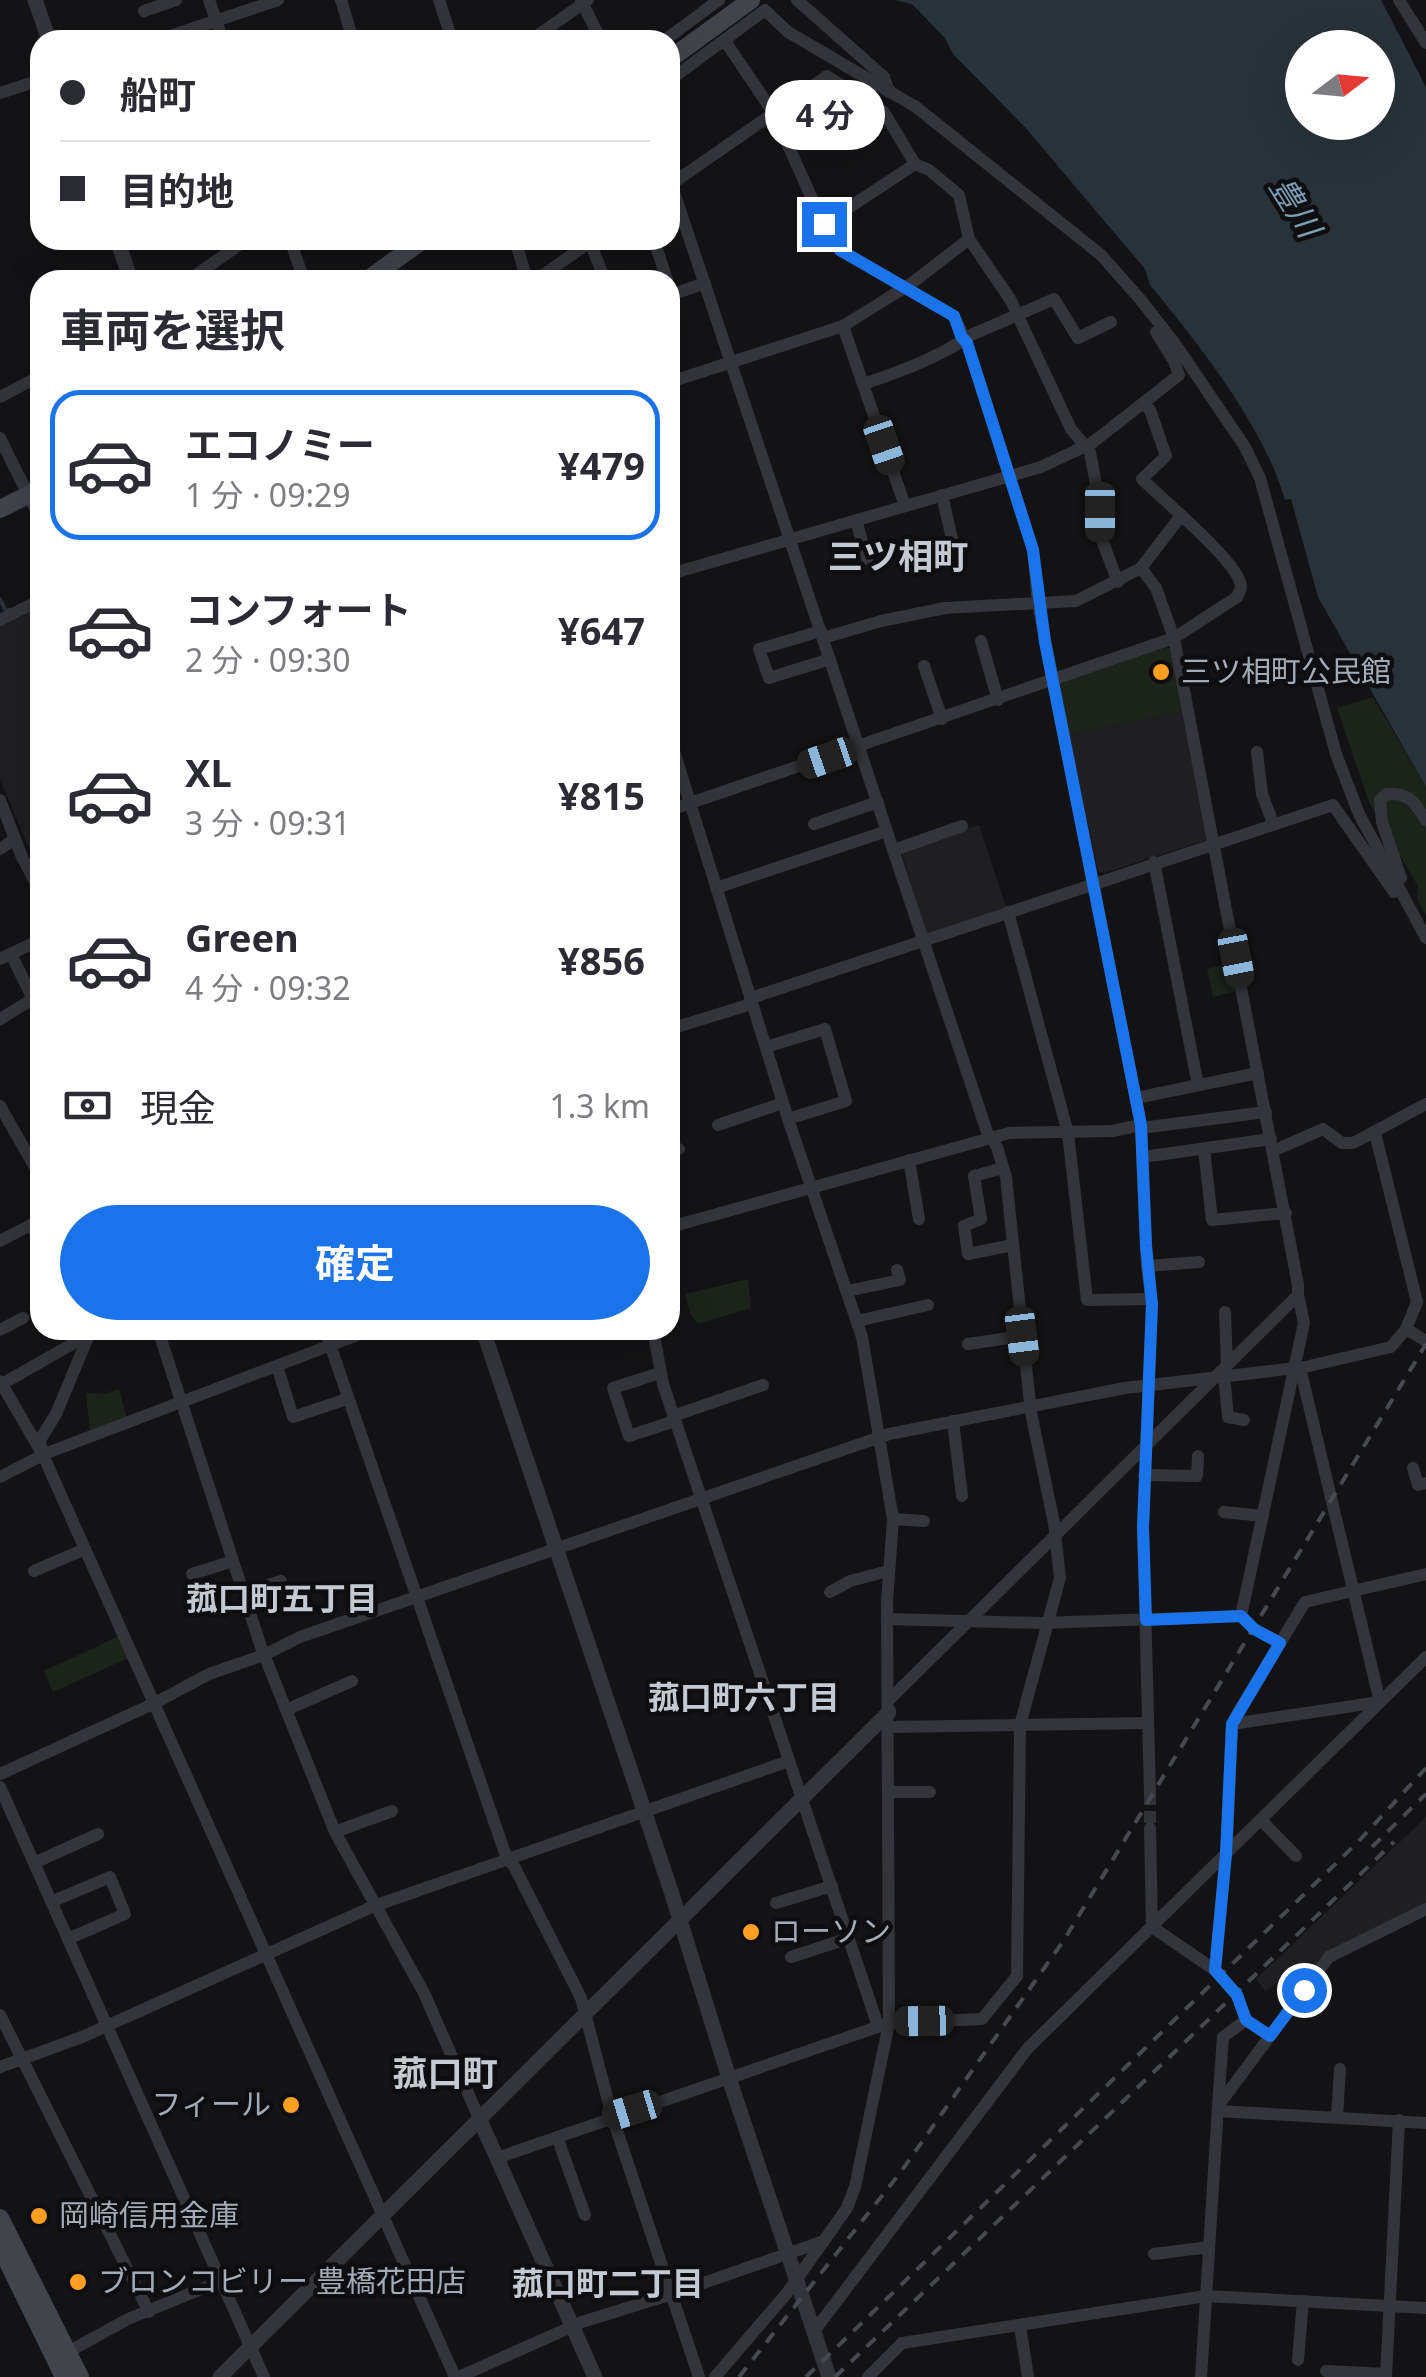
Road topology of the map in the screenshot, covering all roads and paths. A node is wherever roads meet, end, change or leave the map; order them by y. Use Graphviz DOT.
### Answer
graph roads {
  1 [pos="35,0"];
  2 [pos="176,0"];
  3 [pos="210,0"];
  4 [pos="278,0"];
  5 [pos="341,0"];
  6 [pos="439,0"];
  7 [pos="719,0"];
  8 [pos="751,0"];
  9 [pos="798,0"];
  10 [pos="1399,0"];
  11 [pos="584,1"];
  12 [pos="700,6"];
  13 [pos="144,11"];
  14 [pos="216,21"];
  15 [pos="46,30"];
  16 [pos="189,30"];
  17 [pos="219,30"];
  18 [pos="351,30"];
  19 [pos="449,30"];
  20 [pos="544,30"];
  21 [pos="597,30"];
  22 [pos="676,30"];
  23 [pos="725,41"];
  24 [pos="1426,43"];
  25 [pos="680,52"];
  26 [pos="680,73"];
  27 [pos="30,83"];
  28 [pos="889,92"];
  29 [pos="0,93"];
  30 [pos="773,112"];
  31 [pos="915,164"];
  32 [pos="680,177"];
  33 [pos="680,210"];
  34 [pos="824,224"];
  35 [pos="969,239"];
  36 [pos="232,250"];
  37 [pos="409,250"];
  38 [pos="578,250"];
  39 [pos="203,270"];
  40 [pos="382,270"];
  41 [pos="550,270"];
  42 [pos="704,283"];
  43 [pos="904,288"];
  44 [pos="680,291"];
  45 [pos="1140,299"];
  46 [pos="1018,315"];
  47 [pos="1111,322"];
  48 [pos="844,326"];
  49 [pos="964,340"];
  50 [pos="731,362"];
  51 [pos="680,379"];
  52 [pos="30,381"];
  53 [pos="864,384"];
  54 [pos="0,397"];
  55 [pos="1144,404"];
  56 [pos="0,438"];
  57 [pos="1085,448"];
  58 [pos="1009,475"];
  59 [pos="30,486"];
  60 [pos="30,494"];
  61 [pos="942,495"];
  62 [pos="905,506"];
  63 [pos="0,509"];
  64 [pos="1180,516"];
  65 [pos="856,520"];
  66 [pos="790,540"];
  67 [pos="955,552"];
  68 [pos="868,560"];
  69 [pos="1141,568"];
  70 [pos="680,571"];
  71 [pos="1118,582"];
  72 [pos="1038,604"];
  73 [pos="30,605"];
  74 [pos="0,620"];
  75 [pos="822,634"];
  76 [pos="1174,638"];
  77 [pos="981,642"];
  78 [pos="830,660"];
  79 [pos="924,666"];
  80 [pos="1052,681"];
  81 [pos="998,700"];
  82 [pos="942,719"];
  83 [pos="859,746"];
  84 [pos="1257,752"];
  85 [pos="680,770"];
  86 [pos="878,802"];
  87 [pos="690,803"];
  88 [pos="1,804"];
  89 [pos="680,806"];
  90 [pos="1426,820"];
  91 [pos="1274,823"];
  92 [pos="814,824"];
  93 [pos="962,826"];
  94 [pos="888,831"];
  95 [pos="16,839"];
  96 [pos="1214,843"];
  97 [pos="0,848"];
  98 [pos="894,850"];
  99 [pos="1154,862"];
  100 [pos="30,869"];
  101 [pos="1095,884"];
  102 [pos="716,888"];
  103 [pos="1404,897"];
  104 [pos="1008,912"];
  105 [pos="1426,938"];
  106 [pos="924,942"];
  107 [pos="30,944"];
  108 [pos="3,956"];
  109 [pos="30,996"];
  110 [pos="751,999"];
  111 [pos="30,1007"];
  112 [pos="0,1019"];
  113 [pos="680,1026"];
  114 [pos="766,1047"];
  115 [pos="1258,1073"];
  116 [pos="1198,1085"];
  117 [pos="1136,1098"];
  118 [pos="783,1104"];
  119 [pos="1426,1104"];
  120 [pos="0,1106"];
  121 [pos="1266,1112"];
  122 [pos="788,1119"];
  123 [pos="718,1125"];
  124 [pos="1141,1127"];
  125 [pos="1068,1133"];
  126 [pos="1374,1133"];
  127 [pos="991,1138"];
  128 [pos="1272,1145"];
  129 [pos="1204,1149"];
  130 [pos="30,1150"];
  131 [pos="26,1152"];
  132 [pos="1143,1157"];
  133 [pos="30,1159"];
  134 [pos="909,1160"];
  135 [pos="1003,1168"];
  136 [pos="810,1187"];
  137 [pos="1286,1213"];
  138 [pos="919,1219"];
  139 [pos="680,1223"];
  140 [pos="30,1225"];
  141 [pos="0,1241"];
  142 [pos="1014,1246"];
  143 [pos="1200,1262"];
  144 [pos="1147,1266"];
  145 [pos="897,1270"];
  146 [pos="847,1292"];
  147 [pos="1298,1295"];
  148 [pos="1151,1299"];
  149 [pos="928,1305"];
  150 [pos="1224,1312"];
  151 [pos="23,1318"];
  152 [pos="857,1321"];
  153 [pos="1406,1329"];
  154 [pos="0,1330"];
  155 [pos="1022,1336"];
  156 [pos="80,1340"];
  157 [pos="86,1340"];
  158 [pos="161,1340"];
  159 [pos="328,1340"];
  160 [pos="345,1340"];
  161 [pos="486,1340"];
  162 [pos="655,1340"];
  163 [pos="1426,1341"];
  164 [pos="968,1344"];
  165 [pos="330,1346"];
  166 [pos="277,1366"];
  167 [pos="1298,1368"];
  168 [pos="1223,1372"];
  169 [pos="660,1373"];
  170 [pos="1,1383"];
  171 [pos="763,1384"];
  172 [pos="1148,1384"];
  173 [pos="347,1399"];
  174 [pos="180,1401"];
  175 [pos="1030,1406"];
  176 [pos="674,1418"];
  177 [pos="1244,1420"];
  178 [pos="953,1422"];
  179 [pos="880,1437"];
  180 [pos="1145,1447"];
  181 [pos="42,1455"];
  182 [pos="1198,1456"];
  183 [pos="1413,1468"];
  184 [pos="1144,1475"];
  185 [pos="0,1477"];
  186 [pos="1426,1484"];
  187 [pos="962,1496"];
  188 [pos="702,1500"];
  189 [pos="1224,1512"];
  190 [pos="1263,1516"];
  191 [pos="893,1519"];
  192 [pos="924,1521"];
  193 [pos="1056,1534"];
  194 [pos="85,1548"];
  195 [pos="557,1549"];
  196 [pos="233,1561"];
  197 [pos="34,1571"];
  198 [pos="888,1571"];
  199 [pos="192,1574"];
  200 [pos="1426,1574"];
  201 [pos="280,1581"];
  202 [pos="1354,1591"];
  203 [pos="830,1592"];
  204 [pos="243,1593"];
  205 [pos="418,1598"];
  206 [pos="1241,1616"];
  207 [pos="887,1619"];
  208 [pos="1146,1620"];
  209 [pos="1050,1622"];
  210 [pos="968,1623"];
  211 [pos="1280,1643"];
  212 [pos="264,1655"];
  213 [pos="1426,1657"];
  214 [pos="352,1682"];
  215 [pos="1380,1702"];
  216 [pos="155,1704"];
  217 [pos="286,1710"];
  218 [pos="889,1713"];
  219 [pos="1148,1723"];
  220 [pos="1020,1724"];
  221 [pos="1232,1724"];
  222 [pos="789,1761"];
  223 [pos="0,1774"];
  224 [pos="0,1787"];
  225 [pos="889,1792"];
  226 [pos="930,1792"];
  227 [pos="1150,1793"];
  228 [pos="802,1796"];
  229 [pos="392,1811"];
  230 [pos="645,1811"];
  231 [pos="1261,1820"];
  232 [pos="1150,1828"];
  233 [pos="335,1832"];
  234 [pos="98,1834"];
  235 [pos="1226,1854"];
  236 [pos="1296,1856"];
  237 [pos="506,1859"];
  238 [pos="34,1863"];
  239 [pos="832,1886"];
  240 [pos="51,1902"];
  241 [pos="776,1903"];
  242 [pos="374,1906"];
  243 [pos="1426,1909"];
  244 [pos="680,1917"];
  245 [pos="1152,1926"];
  246 [pos="849,1938"];
  247 [pos="68,1939"];
  248 [pos="266,1953"];
  249 [pos="791,1957"];
  250 [pos="1215,1970"];
  251 [pos="585,2012"];
  252 [pos="0,2015"];
  253 [pos="1246,2020"];
  254 [pos="884,2024"];
  255 [pos="106,2026"];
  256 [pos="1270,2036"];
  257 [pos="23,2059"];
  258 [pos="0,2068"];
  259 [pos="1340,2069"];
  260 [pos="728,2078"];
  261 [pos="1218,2108"];
  262 [pos="612,2116"];
  263 [pos="1338,2117"];
  264 [pos="479,2118"];
  265 [pos="1400,2120"];
  266 [pos="1426,2122"];
  267 [pos="557,2137"];
  268 [pos="498,2158"];
  269 [pos="585,2215"];
  270 [pos="382,2216"];
  271 [pos="0,2218"];
  272 [pos="824,2241"];
  273 [pos="0,2246"];
  274 [pos="1209,2247"];
  275 [pos="788,2253"];
  276 [pos="1154,2254"];
  277 [pos="797,2279"];
  278 [pos="221,2281"];
  279 [pos="672,2294"];
  280 [pos="1206,2296"];
  281 [pos="1304,2302"];
  282 [pos="1389,2306"];
  283 [pos="1426,2308"];
  284 [pos="148,2312"];
  285 [pos="572,2326"];
  286 [pos="1020,2326"];
  287 [pos="814,2330"];
  288 [pos="250,2346"];
  289 [pos="68,2352"];
  290 [pos="1298,2360"];
  291 [pos="1326,2371"];
  292 [pos="1386,2376"];
  293 [pos="64,2377"];
  294 [pos="80,2377"];
  295 [pos="220,2377"];
  296 [pos="264,2377"];
  297 [pos="457,2377"];
  298 [pos="596,2377"];
  299 [pos="699,2377"];
  300 [pos="715,2377"];
  301 [pos="829,2377"];
  302 [pos="868,2377"];
  303 [pos="1028,2377"];
  304 [pos="1200,2377"];
  1 -- 15 [label="street"];
  2 -- 13 [label="street"];
  3 -- 14 [label="street"];
  4 -- 14 [label="street"];
  5 -- 18 [label="street"];
  6 -- 19 [label="street"];
  7 -- 12 [label="street"];
  8 -- 25 [label="main road"];
  9 -- 28 [label="street"];
  10 -- 24 [label="street"];
  11 -- 20 [label="street"];
  11 -- 21 [label="street"];
  12 -- 22 [label="street"];
  14 -- 16 [label="street"];
  14 -- 17 [label="street"];
  23 -- 26 [label="street"];
  23 -- 28 [label="street"];
  23 -- 30 [label="street"];
  27 -- 29 [label="street"];
  28 -- 45 [label="street"];
  30 -- 31 [label="street"];
  30 -- 32 [label="street"];
  30 -- 34 [label="street"];
  31 -- 34 [label="street"];
  31 -- 35 [label="street"];
  33 -- 42 [label="street"];
  34 -- 43 [label="street"];
  35 -- 43 [label="street"];
  35 -- 46 [label="street"];
  36 -- 39 [label="street"];
  37 -- 40 [label="main road"];
  38 -- 41 [label="street"];
  42 -- 44 [label="street"];
  42 -- 50 [label="street"];
  43 -- 48 [label="street"];
  43 -- 49 [label="street"];
  45 -- 55 [label="street"];
  45 -- 103 [label="street"];
  46 -- 47 [label="street"];
  46 -- 49 [label="street"];
  46 -- 57 [label="street"];
  48 -- 50 [label="street"];
  48 -- 53 [label="street"];
  49 -- 53 [label="street"];
  49 -- 58 [label="street"];
  50 -- 51 [label="street"];
  50 -- 66 [label="street"];
  52 -- 54 [label="street"];
  53 -- 62 [label="street"];
  55 -- 57 [label="street"];
  55 -- 64 [label="street"];
  56 -- 59 [label="street"];
  57 -- 58 [label="street"];
  57 -- 71 [label="street"];
  58 -- 61 [label="street"];
  58 -- 72 [label="street"];
  60 -- 63 [label="main road"];
  61 -- 62 [label="street"];
  61 -- 67 [label="street"];
  62 -- 65 [label="street"];
  64 -- 69 [label="street"];
  64 -- 76 [label="street"];
  65 -- 66 [label="street"];
  65 -- 68 [label="street"];
  66 -- 70 [label="street"];
  66 -- 75 [label="street"];
  69 -- 71 [label="street"];
  69 -- 76 [label="street"];
  71 -- 72 [label="street"];
  72 -- 75 [label="street"];
  72 -- 80 [label="street"];
  73 -- 74 [label="street"];
  75 -- 78 [label="street"];
  75 -- 78 [label="street"];
  76 -- 80 [label="street"];
  76 -- 96 [label="street"];
  77 -- 81 [label="street"];
  78 -- 83 [label="street"];
  79 -- 82 [label="street"];
  80 -- 81 [label="street"];
  80 -- 101 [label="street"];
  81 -- 82 [label="street"];
  82 -- 83 [label="street"];
  83 -- 86 [label="street"];
  83 -- 87 [label="street"];
  84 -- 91 [label="street"];
  85 -- 87 [label="street"];
  86 -- 92 [label="street"];
  86 -- 94 [label="street"];
  87 -- 89 [label="street"];
  87 -- 102 [label="street"];
  88 -- 95 [label="street"];
  90 -- 103 [label="street"];
  91 -- 96 [label="street"];
  91 -- 103 [label="street"];
  93 -- 98 [label="street"];
  94 -- 98 [label="street"];
  94 -- 102 [label="street"];
  95 -- 97 [label="street"];
  95 -- 100 [label="street"];
  96 -- 99 [label="street"];
  96 -- 115 [label="street"];
  98 -- 106 [label="street"];
  99 -- 101 [label="street"];
  99 -- 116 [label="street"];
  101 -- 104 [label="street"];
  101 -- 117 [label="street"];
  102 -- 110 [label="street"];
  103 -- 105 [label="street"];
  104 -- 106 [label="street"];
  104 -- 125 [label="street"];
  106 -- 110 [label="street"];
  106 -- 127 [label="street"];
  107 -- 108 [label="street"];
  108 -- 109 [label="street"];
  110 -- 113 [label="street"];
  110 -- 114 [label="street"];
  111 -- 112 [label="street"];
  114 -- 118 [label="street"];
  114 -- 122 [label="street"];
  115 -- 116 [label="street"];
  115 -- 121 [label="street"];
  116 -- 117 [label="street"];
  117 -- 124 [label="street"];
  118 -- 122 [label="street"];
  118 -- 123 [label="street"];
  119 -- 126 [label="street"];
  120 -- 131 [label="street"];
  121 -- 124 [label="street"];
  121 -- 128 [label="street"];
  122 -- 136 [label="street"];
  124 -- 125 [label="street"];
  124 -- 132 [label="street"];
  125 -- 127 [label="street"];
  125 -- 148 [label="street"];
  126 -- 128 [label="street"];
  126 -- 153 [label="street"];
  127 -- 134 [label="street"];
  127 -- 135 [label="street"];
  128 -- 129 [label="street"];
  128 -- 137 [label="street"];
  129 -- 132 [label="street"];
  129 -- 137 [label="street"];
  130 -- 131 [label="street"];
  131 -- 133 [label="street"];
  132 -- 144 [label="street"];
  134 -- 136 [label="street"];
  134 -- 138 [label="street"];
  135 -- 142 [label="street"];
  135 -- 142 [label="street"];
  136 -- 139 [label="street"];
  136 -- 146 [label="street"];
  137 -- 147 [label="street"];
  140 -- 141 [label="street"];
  142 -- 155 [label="street"];
  143 -- 144 [label="street"];
  144 -- 148 [label="street"];
  145 -- 146 [label="street"];
  146 -- 152 [label="street"];
  147 -- 167 [label="street"];
  147 -- 168 [label="street"];
  148 -- 172 [label="street"];
  149 -- 152 [label="street"];
  150 -- 168 [label="street"];
  151 -- 154 [label="street"];
  152 -- 179 [label="street"];
  153 -- 163 [label="street"];
  153 -- 167 [label="street"];
  155 -- 164 [label="street"];
  155 -- 175 [label="street"];
  156 -- 170 [label="street"];
  157 -- 181 [label="street"];
  158 -- 174 [label="street"];
  159 -- 165 [label="street"];
  160 -- 165 [label="street"];
  161 -- 195 [label="street"];
  162 -- 169 [label="street"];
  165 -- 166 [label="street"];
  165 -- 173 [label="street"];
  166 -- 173 [label="street"];
  166 -- 174 [label="street"];
  167 -- 168 [label="street"];
  167 -- 190 [label="street"];
  167 -- 202 [label="street"];
  168 -- 172 [label="street"];
  168 -- 177 [label="street"];
  168 -- 180 [label="street"];
  169 -- 176 [label="street"];
  169 -- 176 [label="street"];
  170 -- 181 [label="street"];
  171 -- 176 [label="street"];
  172 -- 175 [label="street"];
  172 -- 180 [label="street"];
  173 -- 205 [label="street"];
  174 -- 181 [label="street"];
  174 -- 196 [label="street"];
  175 -- 178 [label="street"];
  175 -- 193 [label="street"];
  176 -- 188 [label="street"];
  178 -- 179 [label="street"];
  178 -- 187 [label="street"];
  179 -- 188 [label="street"];
  179 -- 191 [label="street"];
  180 -- 184 [label="street"];
  180 -- 193 [label="street"];
  181 -- 185 [label="street"];
  181 -- 194 [label="street"];
  182 -- 184 [label="street"];
  183 -- 186 [label="street"];
  184 -- 208 [label="street"];
  188 -- 195 [label="street"];
  188 -- 222 [label="street"];
  189 -- 190 [label="street"];
  190 -- 206 [label="street"];
  191 -- 192 [label="street"];
  191 -- 198 [label="street"];
  193 -- 209 [label="street"];
  193 -- 210 [label="street"];
  194 -- 197 [label="street"];
  194 -- 216 [label="street"];
  195 -- 205 [label="street"];
  195 -- 230 [label="street"];
  196 -- 199 [label="street"];
  196 -- 204 [label="street"];
  198 -- 203 [label="street"];
  198 -- 207 [label="street"];
  200 -- 202 [label="street"];
  201 -- 204 [label="street"];
  202 -- 211 [label="street"];
  202 -- 215 [label="street"];
  204 -- 212 [label="street"];
  205 -- 212 [label="street"];
  205 -- 237 [label="street"];
  206 -- 208 [label="street"];
  206 -- 211 [label="street"];
  207 -- 210 [label="street"];
  207 -- 218 [label="street"];
  208 -- 209 [label="street"];
  208 -- 219 [label="street"];
  209 -- 210 [label="street"];
  209 -- 220 [label="street"];
  210 -- 218 [label="street"];
  211 -- 221 [label="street"];
  212 -- 216 [label="street"];
  212 -- 217 [label="street"];
  213 -- 215 [label="street"];
  214 -- 217 [label="street"];
  215 -- 221 [label="street"];
  215 -- 231 [label="street"];
  216 -- 223 [label="street"];
  216 -- 248 [label="street"];
  217 -- 233 [label="street"];
  218 -- 220 [label="street"];
  218 -- 225 [label="street"];
  218 -- 228 [label="street"];
  219 -- 220 [label="street"];
  219 -- 227 [label="street"];
  220 -- 254 [label="street"];
  221 -- 235 [label="street"];
  222 -- 228 [label="street"];
  222 -- 230 [label="street"];
  224 -- 238 [label="street"];
  225 -- 226 [label="street"];
  225 -- 254 [label="street"];
  228 -- 239 [label="street"];
  228 -- 244 [label="street"];
  229 -- 233 [label="street"];
  230 -- 237 [label="street"];
  230 -- 244 [label="street"];
  231 -- 235 [label="street"];
  231 -- 236 [label="street"];
  232 -- 245 [label="street"];
  233 -- 242 [label="street"];
  234 -- 238 [label="street"];
  235 -- 245 [label="street"];
  235 -- 250 [label="street"];
  237 -- 242 [label="street"];
  237 -- 251 [label="street"];
  238 -- 240 [label="street"];
  239 -- 241 [label="street"];
  239 -- 246 [label="street"];
  240 -- 247 [label="street"];
  240 -- 247 [label="street"];
  242 -- 248 [label="street"];
  242 -- 264 [label="street"];
  243 -- 256 [label="street"];
  244 -- 251 [label="street"];
  244 -- 260 [label="street"];
  245 -- 250 [label="street"];
  245 -- 287 [label="street"];
  246 -- 249 [label="street"];
  246 -- 254 [label="street"];
  247 -- 255 [label="street"];
  248 -- 255 [label="street"];
  248 -- 270 [label="street"];
  250 -- 253 [label="street"];
  251 -- 262 [label="street"];
  251 -- 264 [label="street"];
  252 -- 257 [label="street"];
  253 -- 256 [label="street"];
  253 -- 261 [label="street"];
  254 -- 260 [label="street"];
  254 -- 272 [label="street"];
  255 -- 257 [label="street"];
  255 -- 278 [label="street"];
  256 -- 261 [label="street"];
  257 -- 258 [label="street"];
  257 -- 284 [label="street"];
  259 -- 263 [label="street"];
  260 -- 262 [label="street"];
  260 -- 275 [label="street"];
  261 -- 263 [label="street"];
  261 -- 274 [label="street"];
  262 -- 267 [label="street"];
  262 -- 279 [label="street"];
  263 -- 265 [label="street"];
  264 -- 268 [label="street"];
  264 -- 270 [label="street"];
  265 -- 266 [label="street"];
  265 -- 282 [label="street"];
  267 -- 268 [label="street"];
  267 -- 269 [label="street"];
  268 -- 285 [label="street"];
  270 -- 288 [label="street"];
  270 -- 297 [label="street"];
  271 -- 289 [label="main road"];
  272 -- 275 [label="street"];
  272 -- 277 [label="street"];
  273 -- 293 [label="main road"];
  274 -- 276 [label="street"];
  274 -- 280 [label="street"];
  275 -- 277 [label="street"];
  275 -- 279 [label="street"];
  277 -- 287 [label="street"];
  277 -- 300 [label="street"];
  278 -- 284 [label="street"];
  278 -- 288 [label="street"];
  279 -- 285 [label="street"];
  279 -- 299 [label="street"];
  280 -- 281 [label="street"];
  280 -- 286 [label="street"];
  280 -- 304 [label="street"];
  281 -- 282 [label="street"];
  281 -- 290 [label="street"];
  282 -- 283 [label="street"];
  282 -- 292 [label="street"];
  284 -- 289 [label="street"];
  285 -- 297 [label="street"];
  285 -- 298 [label="street"];
  286 -- 302 [label="street"];
  286 -- 303 [label="street"];
  287 -- 301 [label="street"];
  288 -- 295 [label="street"];
  288 -- 296 [label="street"];
  289 -- 294 [label="main road"];
  291 -- 292 [label="street"];
}
